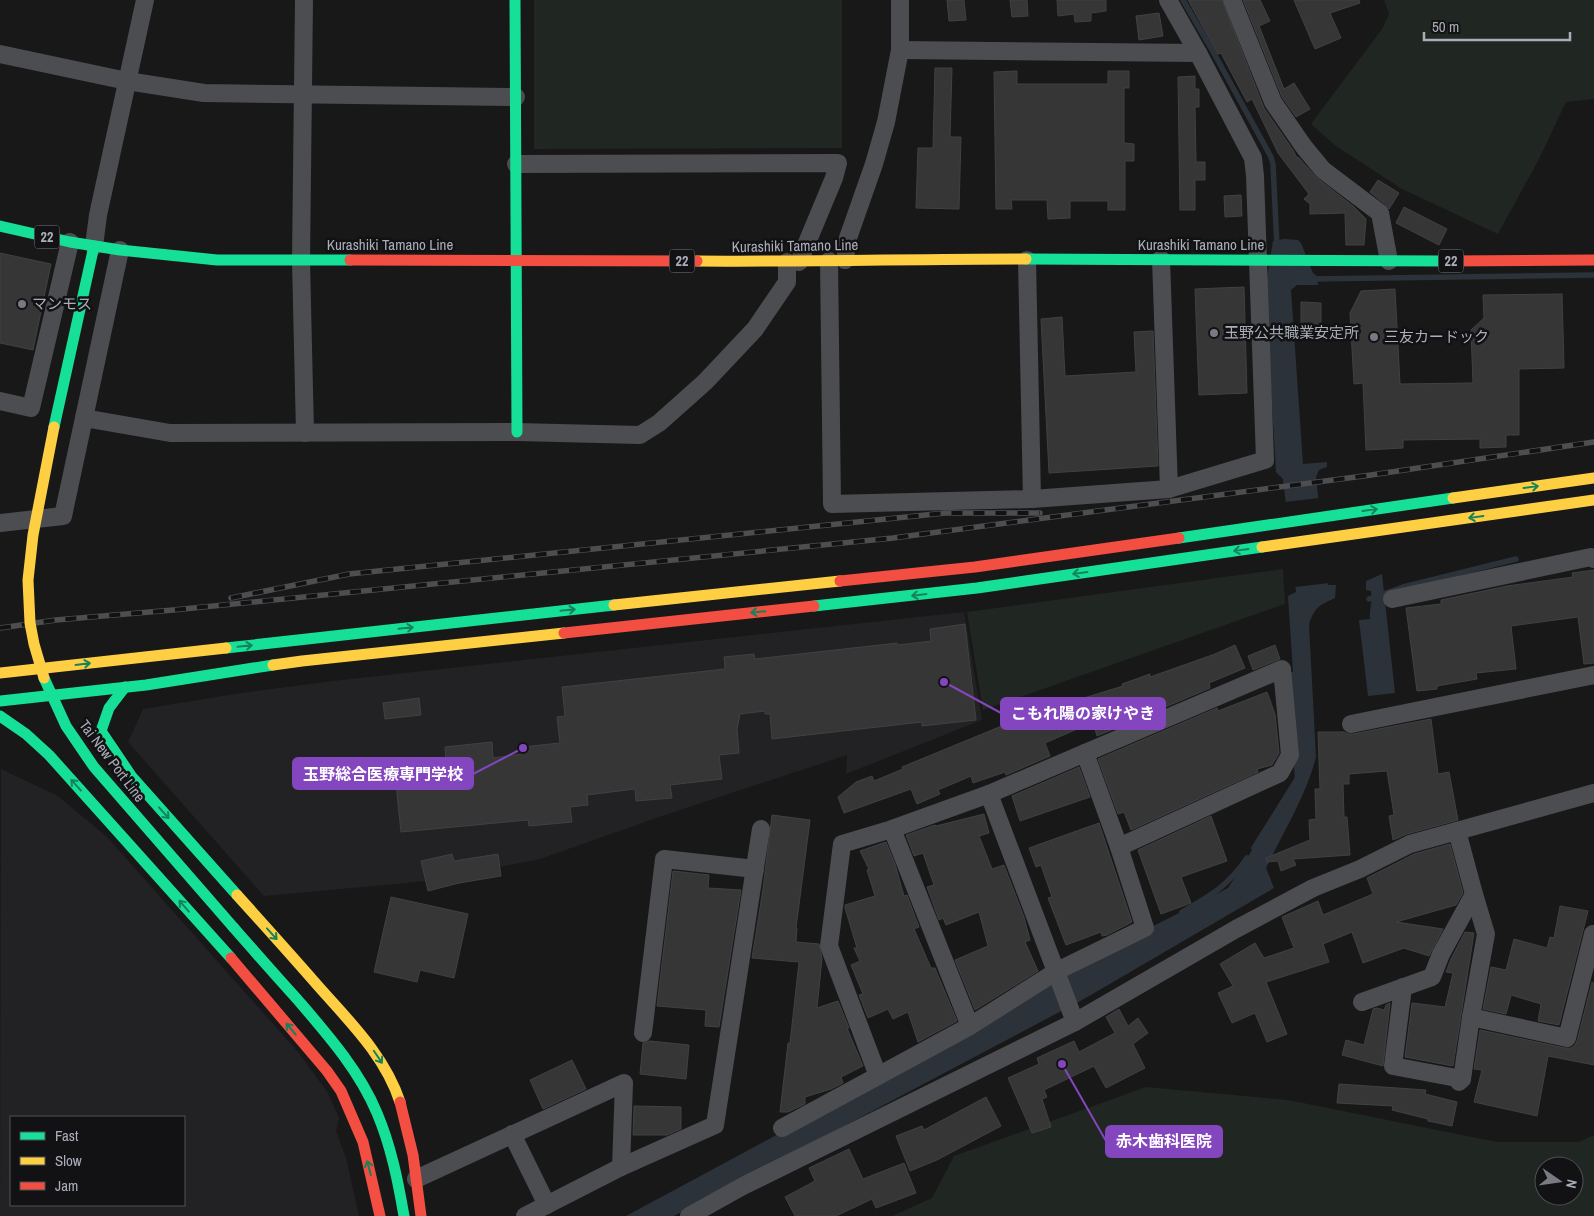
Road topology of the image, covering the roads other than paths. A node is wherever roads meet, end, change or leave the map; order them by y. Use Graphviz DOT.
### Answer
graph roads {
  1 [pos="145,0"];
  2 [pos="304,0"];
  3 [pos="515,0"];
  4 [pos="900,0"];
  5 [pos="1168,0"];
  6 [pos="1232,0"];
  7 [pos="900,50"];
  8 [pos="1198,53"];
  9 [pos="0,54"];
  10 [pos="127,81"];
  11 [pos="302,95"];
  12 [pos="516,97"];
  13 [pos="516,164"];
  14 [pos="0,226"];
  15 [pos="70,242"];
  16 [pos="94,246"];
  17 [pos="120,250"];
  18 [pos="1161,259"];
  19 [pos="516,260"];
  20 [pos="1027,260"];
  21 [pos="1264,260"];
  22 [pos="1594,260"];
  23 [pos="301,261"];
  24 [pos="837,261"];
  25 [pos="1389,261"];
  26 [pos="793,262"];
  27 [pos="0,402"];
  28 [pos="84,418"];
  29 [pos="517,432"];
  30 [pos="305,433"];
  31 [pos="1594,478"];
  32 [pos="1169,489"];
  33 [pos="1032,499"];
  34 [pos="1594,500"];
  35 [pos="0,523"];
  36 [pos="1594,559"];
  37 [pos="1392,600"];
  38 [pos="50,667"];
  39 [pos="0,673"];
  40 [pos="1594,675"];
  41 [pos="125,687"];
  42 [pos="23,689"];
  43 [pos="78,696"];
  44 [pos="0,701"];
  45 [pos="0,716"];
  46 [pos="91,716"];
  47 [pos="32,722"];
  48 [pos="1351,724"];
  49 [pos="102,732"];
  50 [pos="41,746"];
  51 [pos="1085,753"];
  52 [pos="1594,793"];
  53 [pos="988,794"];
  54 [pos="762,829"];
  55 [pos="892,829"];
  56 [pos="1457,831"];
  57 [pos="1119,847"];
  58 [pos="755,870"];
  59 [pos="1474,894"];
  60 [pos="1593,934"];
  61 [pos="1057,971"];
  62 [pos="1403,987"];
  63 [pos="1362,1002"];
  64 [pos="1471,1018"];
  65 [pos="1075,1022"];
  66 [pos="970,1026"];
  67 [pos="643,1033"];
  68 [pos="878,1076"];
  69 [pos="782,1128"];
  70 [pos="512,1134"];
  71 [pos="621,1167"];
  72 [pos="416,1179"];
  73 [pos="547,1205"];
  74 [pos="380,1216"];
  75 [pos="404,1216"];
  76 [pos="421,1216"];
  77 [pos="524,1216"];
  78 [pos="688,1216"];
  1 -- 10 [label="street"];
  2 -- 11 [label="street"];
  3 -- 12 [label="main road"];
  4 -- 7 [label="street"];
  5 -- 8 [label="street"];
  6 -- 25 [label="street"];
  7 -- 8 [label="street"];
  7 -- 24 [label="street"];
  8 -- 21 [label="street"];
  9 -- 10 [label="street"];
  10 -- 11 [label="street"];
  10 -- 16 [label="street"];
  11 -- 12 [label="street"];
  11 -- 23 [label="street"];
  12 -- 13 [label="main road"];
  13 -- 19 [label="main road"];
  13 -- 26 [label="street"];
  14 -- 15 [label="main road, Kurashiki Tamano Line / 22"];
  15 -- 16 [label="main road, Kurashiki Tamano Line / 22"];
  15 -- 27 [label="street"];
  16 -- 17 [label="main road, Kurashiki Tamano Line / 22"];
  16 -- 75 [label="main road, Tai New Port Line, bridge"];
  17 -- 23 [label="main road, Kurashiki Tamano Line / 22"];
  17 -- 28 [label="street"];
  18 -- 20 [label="main road, Kurashiki Tamano Line / 22"];
  18 -- 21 [label="main road, Kurashiki Tamano Line / 22"];
  18 -- 32 [label="street"];
  19 -- 23 [label="main road, Kurashiki Tamano Line / 22"];
  19 -- 26 [label="main road, Kurashiki Tamano Line / 22"];
  19 -- 29 [label="main road"];
  20 -- 24 [label="main road, Kurashiki Tamano Line / 22"];
  20 -- 33 [label="street"];
  21 -- 25 [label="main road, Kurashiki Tamano Line / 22"];
  21 -- 32 [label="street"];
  22 -- 25 [label="main road, Kurashiki Tamano Line / 22"];
  23 -- 30 [label="street"];
  24 -- 26 [label="main road, Kurashiki Tamano Line / 22"];
  24 -- 33 [label="street"];
  26 -- 29 [label="street"];
  28 -- 30 [label="street"];
  28 -- 35 [label="street"];
  29 -- 30 [label="street"];
  38 -- 31 [label="main road, one-way"];
  32 -- 33 [label="street"];
  34 -- 41 [label="main road, one-way"];
  36 -- 37 [label="street"];
  38 -- 42 [label="main road"];
  38 -- 43 [label="main road"];
  39 -- 42 [label="main road"];
  40 -- 48 [label="street"];
  41 -- 43 [label="main road"];
  41 -- 49 [label="main road"];
  42 -- 43 [label="main road"];
  42 -- 44 [label="main road"];
  45 -- 50 [label="main road"];
  46 -- 49 [label="main road"];
  47 -- 50 [label="main road"];
  49 -- 72 [label="main road, one-way"];
  74 -- 50 [label="main road, one-way"];
  51 -- 53 [label="street"];
  51 -- 57 [label="street"];
  51 -- 57 [label="street"];
  52 -- 56 [label="street"];
  53 -- 55 [label="street"];
  53 -- 61 [label="street"];
  54 -- 58 [label="street"];
  55 -- 66 [label="street"];
  55 -- 68 [label="street"];
  56 -- 59 [label="street"];
  56 -- 65 [label="street"];
  57 -- 61 [label="street"];
  58 -- 67 [label="street"];
  58 -- 71 [label="street"];
  59 -- 62 [label="street"];
  59 -- 64 [label="street"];
  60 -- 64 [label="street"];
  61 -- 65 [label="street"];
  61 -- 66 [label="street"];
  62 -- 63 [label="street"];
  62 -- 64 [label="street"];
  65 -- 78 [label="street"];
  66 -- 68 [label="street"];
  68 -- 69 [label="street"];
  70 -- 71 [label="street"];
  70 -- 72 [label="street"];
  70 -- 73 [label="street"];
  71 -- 73 [label="street"];
  72 -- 76 [label="main road"];
  73 -- 77 [label="street"];
}
